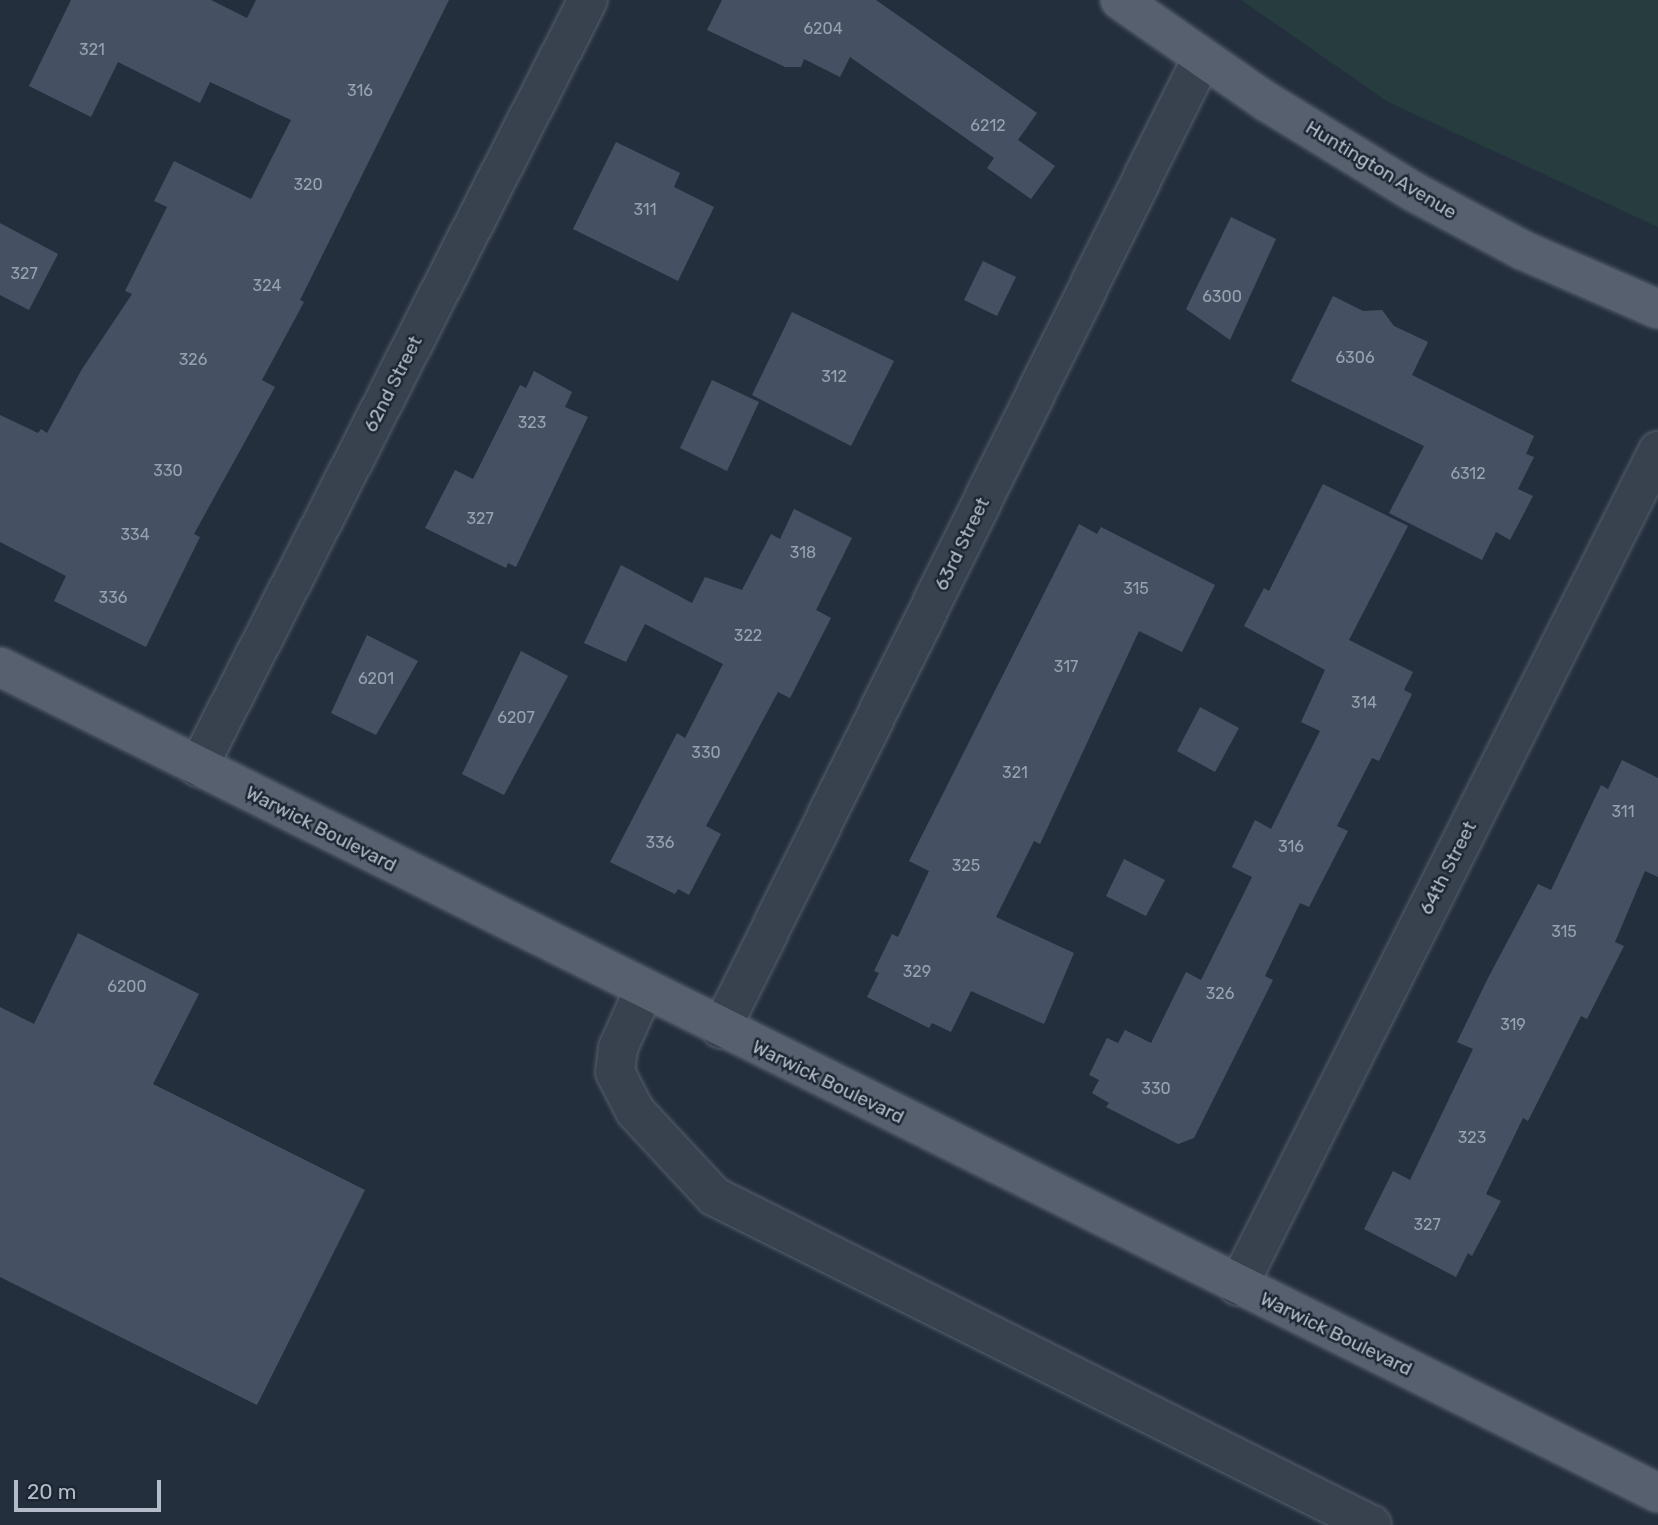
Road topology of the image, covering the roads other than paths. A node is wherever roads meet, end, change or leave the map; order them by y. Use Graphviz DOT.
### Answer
graph roads {
  1 [pos="588,0"];
  2 [pos="1120,0"];
  3 [pos="1202,58"];
  4 [pos="1658,309"];
  5 [pos="1658,451"];
  6 [pos="0,667"];
  7 [pos="198,767"];
  8 [pos="644,990"];
  9 [pos="721,1030"];
  10 [pos="1238,1286"];
  11 [pos="1658,1493"];
  12 [pos="1372,1525"];
  1 -- 7 [label="street, 62nd Street"];
  2 -- 3 [label="main road, Huntington Avenue"];
  3 -- 4 [label="main road, Huntington Avenue"];
  3 -- 9 [label="street, 63rd Street"];
  5 -- 10 [label="street, 64th Street"];
  6 -- 7 [label="main road, Warwick Boulevard"];
  7 -- 8 [label="main road, Warwick Boulevard"];
  8 -- 9 [label="main road, Warwick Boulevard"];
  8 -- 12 [label="street"];
  9 -- 10 [label="main road, Warwick Boulevard"];
  10 -- 11 [label="main road, Warwick Boulevard"];
}
